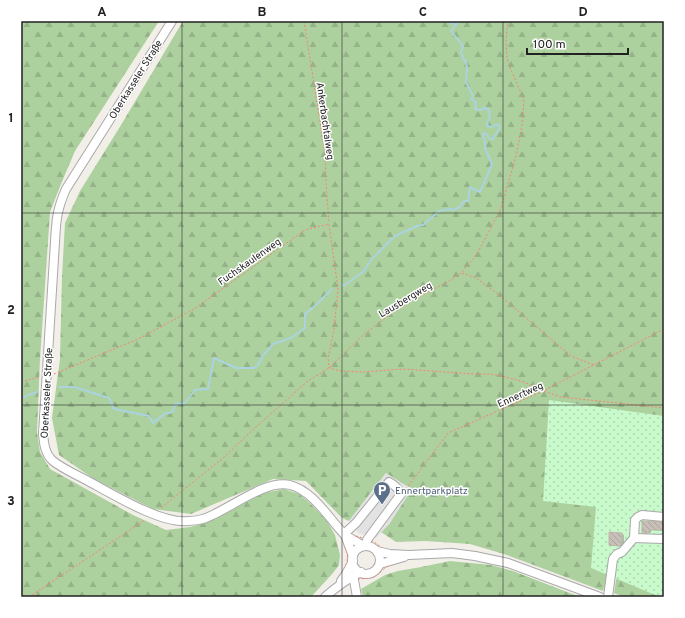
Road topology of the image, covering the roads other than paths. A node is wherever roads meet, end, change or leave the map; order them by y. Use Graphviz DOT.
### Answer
graph roads {
  1 [pos="172,21"];
  2 [pos="664,512"];
  3 [pos="664,517"];
  4 [pos="345,534"];
  5 [pos="634,538"];
  6 [pos="664,539"];
  7 [pos="365,546"];
  8 [pos="377,551"];
  9 [pos="390,555"];
  10 [pos="353,559"];
  11 [pos="380,564"];
  12 [pos="361,572"];
  13 [pos="351,578"];
  14 [pos="337,586"];
  15 [pos="325,597"];
  16 [pos="356,597"];
  17 [pos="600,597"];
  18 [pos="608,597"];
  1 -- 4 [label="street, Oberkasseler Straße"];
  2 -- 3 [label="street"];
  3 -- 5 [label="street"];
  4 -- 7 [label="street, Oberkasseler Straße"];
  4 -- 7 [label="street"];
  4 -- 10 [label="street, Oberkasseler Straße"];
  5 -- 6 [label="street"];
  5 -- 18 [label="street"];
  7 -- 8 [label="street"];
  7 -- 10 [label="street"];
  8 -- 9 [label="street"];
  8 -- 11 [label="street"];
  9 -- 11 [label="street"];
  9 -- 17 [label="street"];
  10 -- 12 [label="street"];
  10 -- 14 [label="street"];
  11 -- 12 [label="street"];
  12 -- 13 [label="street"];
  13 -- 14 [label="street"];
  13 -- 16 [label="street"];
  14 -- 15 [label="street"];
}
